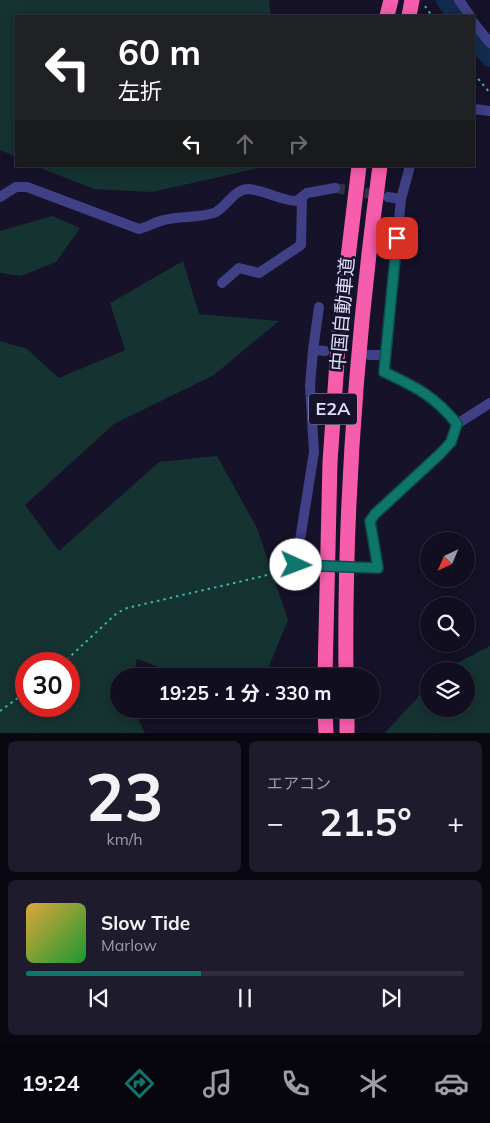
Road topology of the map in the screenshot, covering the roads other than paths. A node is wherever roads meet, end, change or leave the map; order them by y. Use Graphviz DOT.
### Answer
graph roads {
  1 [pos="391,0"];
  2 [pos="459,0"];
  3 [pos="419,3"];
  4 [pos="387,15"];
  5 [pos="410,15"];
  6 [pos="469,15"];
  7 [pos="475,24"];
  8 [pos="490,43"];
  9 [pos="475,109"];
  10 [pos="490,112"];
  11 [pos="358,167"];
  12 [pos="380,167"];
  13 [pos="410,167"];
  14 [pos="334,188"];
  15 [pos="0,197"];
  16 [pos="302,197"];
  17 [pos="388,197"];
  18 [pos="401,199"];
  19 [pos="222,283"];
  20 [pos="319,307"];
  21 [pos="313,350"];
  22 [pos="325,351"];
  23 [pos="370,355"];
  24 [pos="385,355"];
  25 [pos="490,403"];
  26 [pos="457,424"];
  27 [pos="325,668"];
  28 [pos="346,668"];
  29 [pos="325,718"];
  30 [pos="346,718"];
  31 [pos="326,733"];
  32 [pos="347,733"];
  1 -- 4 [label="highway"];
  2 -- 6 [label="street"];
  3 -- 5 [label="highway"];
  7 -- 8 [label="street"];
  9 -- 10 [label="street"];
  11 -- 27 [label="highway, 中国自動車道 / E2A"];
  12 -- 28 [label="highway, 中国自動車道 / E2A"];
  13 -- 18 [label="street"];
  14 -- 16 [label="street"];
  15 -- 16 [label="street"];
  16 -- 19 [label="street"];
  17 -- 18 [label="street"];
  18 -- 24 [label="street"];
  20 -- 21 [label="street"];
  21 -- 22 [label="street"];
  21 -- 26 [label="street, bridge"];
  23 -- 24 [label="street"];
  24 -- 26 [label="street"];
  25 -- 26 [label="street"];
  29 -- 31 [label="highway"];
  30 -- 32 [label="highway"];
}
